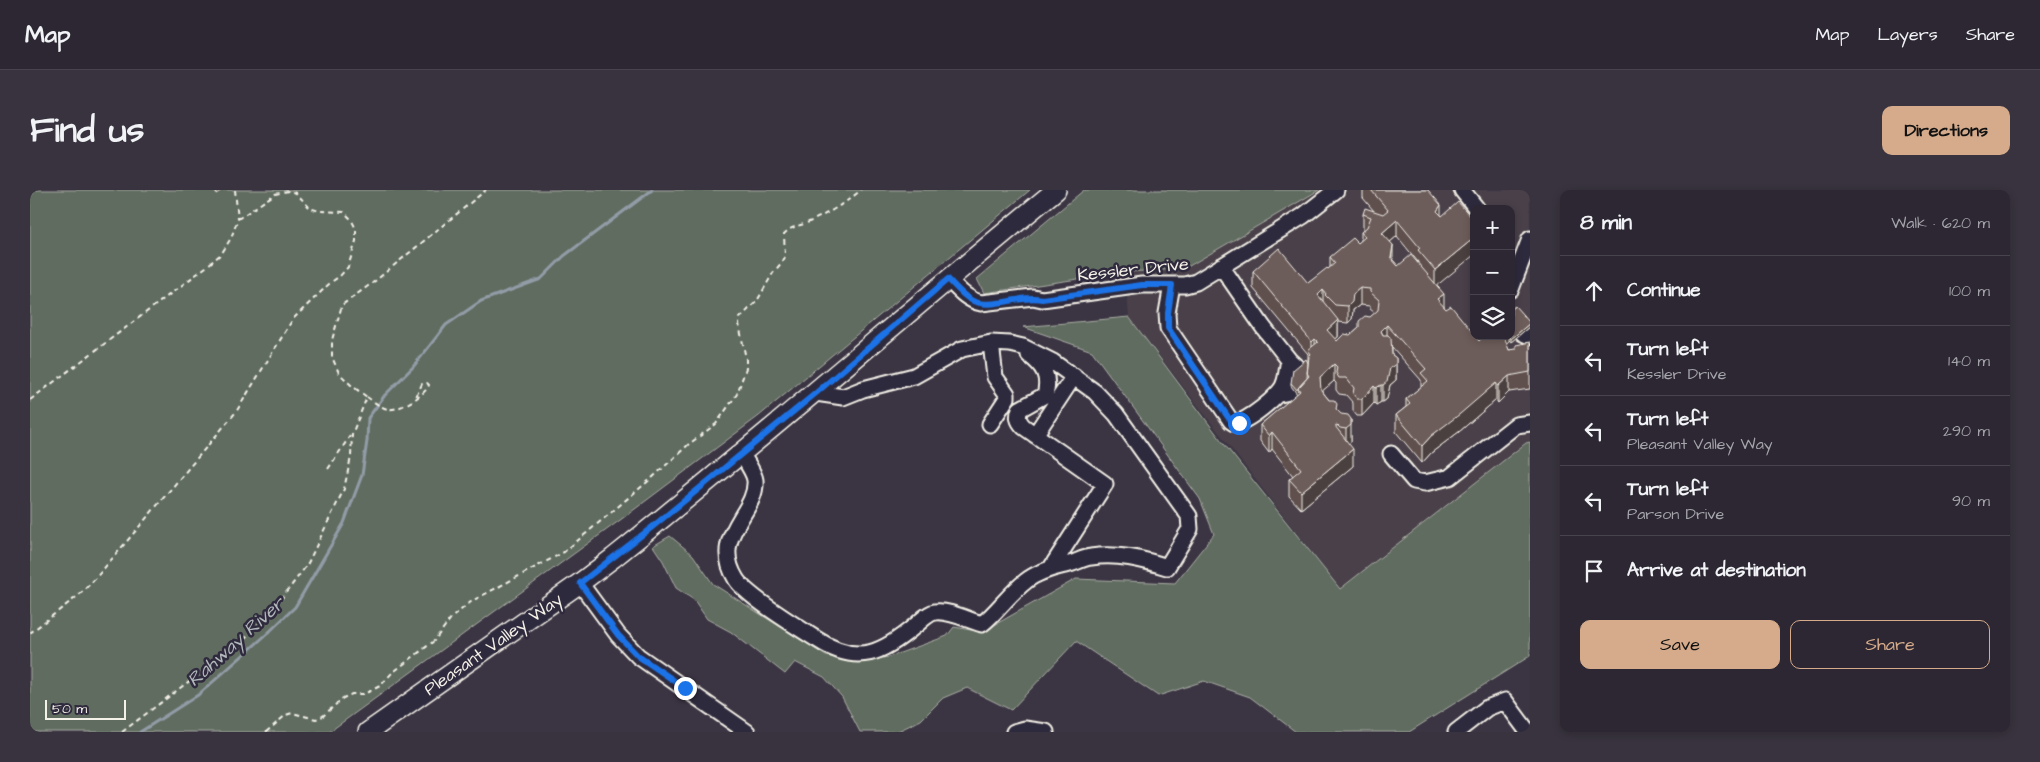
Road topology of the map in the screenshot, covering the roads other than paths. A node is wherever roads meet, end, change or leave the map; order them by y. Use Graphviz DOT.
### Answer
graph roads {
  1 [pos="1056,190"];
  2 [pos="1336,190"];
  3 [pos="1462,190"];
  4 [pos="1474,205"];
  5 [pos="1530,239"];
  6 [pos="1221,266"];
  7 [pos="1515,278"];
  8 [pos="948,279"];
  9 [pos="1172,285"];
  10 [pos="1515,322"];
  11 [pos="1530,336"];
  12 [pos="991,343"];
  13 [pos="1010,344"];
  14 [pos="1074,376"];
  15 [pos="816,393"];
  16 [pos="1530,423"];
  17 [pos="990,424"];
  18 [pos="1035,436"];
  19 [pos="741,453"];
  20 [pos="1391,454"];
  21 [pos="1051,568"];
  22 [pos="580,583"];
  23 [pos="368,732"];
  24 [pos="747,732"];
  25 [pos="1014,732"];
  26 [pos="1046,732"];
  27 [pos="1456,732"];
  28 [pos="1528,732"];
  1 -- 8 [label="main road, Pleasant Valley Way"];
  2 -- 6 [label="street, Kessler Drive"];
  3 -- 4 [label="street"];
  5 -- 7 [label="street"];
  6 -- 9 [label="street, Kessler Drive"];
  6 -- 9 [label="street"];
  8 -- 9 [label="street, Kessler Drive"];
  8 -- 15 [label="main road, Pleasant Valley Way"];
  10 -- 11 [label="street"];
  12 -- 13 [label="street"];
  12 -- 15 [label="street"];
  12 -- 17 [label="street"];
  13 -- 14 [label="street"];
  13 -- 18 [label="street"];
  14 -- 18 [label="street"];
  14 -- 21 [label="street"];
  15 -- 19 [label="main road, Pleasant Valley Way"];
  16 -- 20 [label="street"];
  18 -- 21 [label="street"];
  19 -- 21 [label="street"];
  19 -- 22 [label="main road, Pleasant Valley Way"];
  22 -- 23 [label="main road, Pleasant Valley Way"];
  22 -- 24 [label="street"];
  25 -- 26 [label="street"];
  27 -- 28 [label="street"];
}
